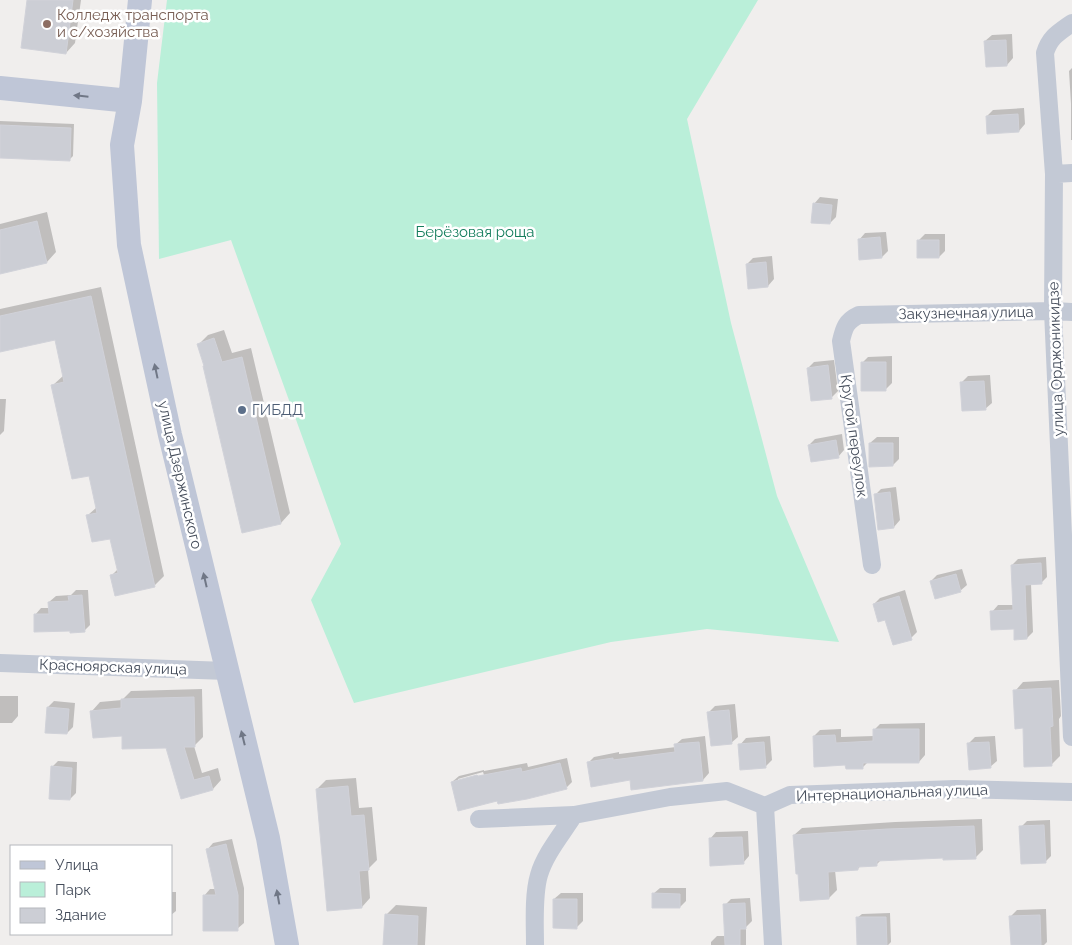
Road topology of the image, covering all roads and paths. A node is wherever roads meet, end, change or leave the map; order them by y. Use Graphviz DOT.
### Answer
graph roads {
  1 [pos="140,0"];
  2 [pos="1072,23"];
  3 [pos="0,88"];
  4 [pos="130,101"];
  5 [pos="1072,173"];
  6 [pos="1054,174"];
  7 [pos="1053,311"];
  8 [pos="1072,312"];
  9 [pos="859,315"];
  10 [pos="872,565"];
  11 [pos="0,663"];
  12 [pos="227,671"];
  13 [pos="1072,737"];
  14 [pos="1072,792"];
  15 [pos="765,806"];
  16 [pos="574,815"];
  17 [pos="480,818"];
  18 [pos="287,945"];
  19 [pos="535,945"];
  20 [pos="773,945"];
  1 -- 4 [label="main road, улица Дзержинского"];
  2 -- 6 [label="street, улица Орджоникидзе"];
  4 -- 3 [label="main road, one-way"];
  12 -- 4 [label="main road, улица Дзержинского, one-way"];
  5 -- 6 [label="street"];
  6 -- 7 [label="street, улица Орджоникидзе"];
  7 -- 8 [label="street, Закузнечная улица"];
  7 -- 9 [label="street, Закузнечная улица"];
  7 -- 13 [label="street, улица Орджоникидзе"];
  9 -- 10 [label="street, Крутой переулок"];
  11 -- 12 [label="street, Красноярская улица"];
  18 -- 12 [label="main road, улица Дзержинского, one-way"];
  14 -- 15 [label="street, Интернациональная улица"];
  15 -- 16 [label="street"];
  15 -- 20 [label="street"];
  16 -- 17 [label="street"];
  16 -- 19 [label="street"];
}
